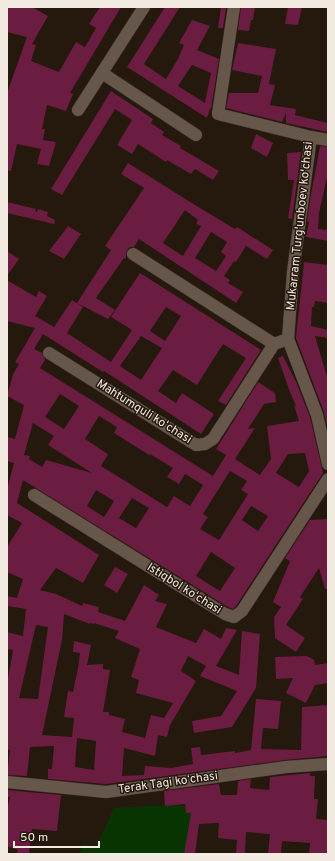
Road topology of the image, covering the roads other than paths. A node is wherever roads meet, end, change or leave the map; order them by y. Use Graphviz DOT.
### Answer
graph roads {
  1 [pos="144,7"];
  2 [pos="234,7"];
  3 [pos="102,73"];
  4 [pos="78,110"];
  5 [pos="196,135"];
  6 [pos="311,137"];
  7 [pos="328,140"];
  8 [pos="133,254"];
  9 [pos="288,339"];
  10 [pos="274,344"];
  11 [pos="49,354"];
  12 [pos="328,464"];
  13 [pos="328,479"];
  14 [pos="34,495"];
  15 [pos="328,764"];
  16 [pos="7,782"];
  1 -- 3 [label="street"];
  2 -- 6 [label="street, Mukarram Turg'unboev ko'chasi"];
  3 -- 4 [label="street"];
  3 -- 5 [label="street"];
  6 -- 7 [label="street"];
  6 -- 9 [label="street, Mukarram Turg'unboev ko'chasi"];
  8 -- 10 [label="street"];
  9 -- 10 [label="street"];
  9 -- 12 [label="street, Mukarram Turg'unboev ko'chasi"];
  10 -- 11 [label="street, Mahtumquli koʻchasi"];
  13 -- 14 [label="street, Istiqbol koʻchasi"];
  15 -- 16 [label="street, Terak Tagi koʻchasi"];
}
